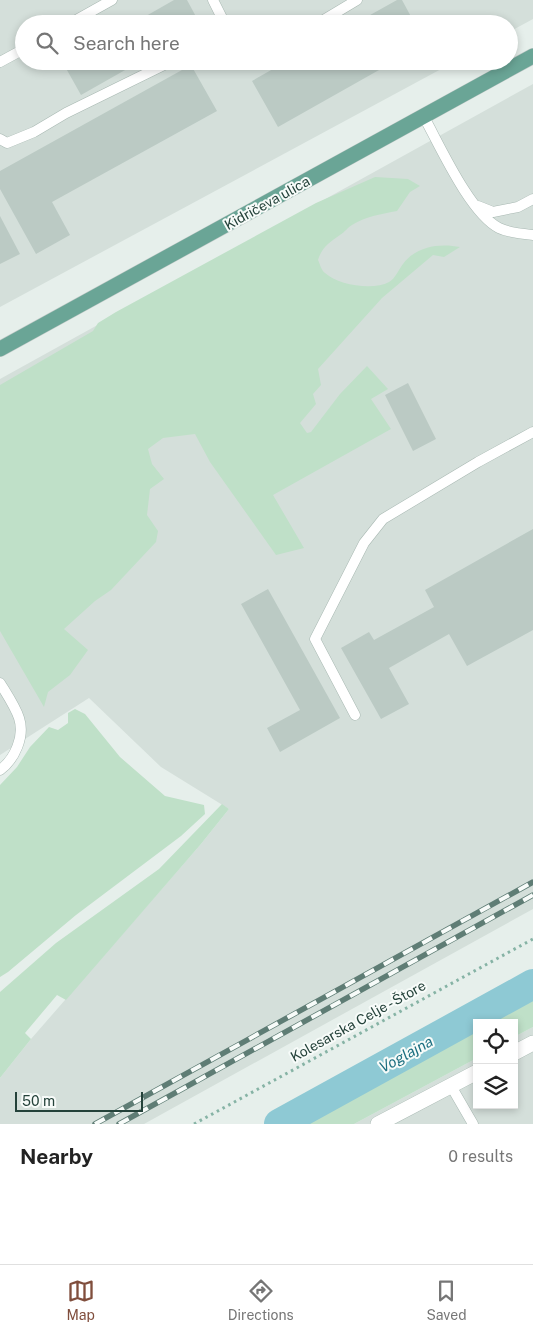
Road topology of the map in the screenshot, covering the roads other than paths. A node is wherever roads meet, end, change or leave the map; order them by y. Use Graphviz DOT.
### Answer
graph roads {
  1 [pos="112,0"];
  2 [pos="213,0"];
  3 [pos="357,0"];
  4 [pos="85,15"];
  5 [pos="220,15"];
  6 [pos="332,15"];
  7 [pos="15,54"];
  8 [pos="533,56"];
  9 [pos="0,62"];
  10 [pos="518,64"];
  11 [pos="154,70"];
  12 [pos="508,70"];
  13 [pos="424,117"];
  14 [pos="0,139"];
  15 [pos="533,200"];
  16 [pos="472,204"];
  17 [pos="533,235"];
  18 [pos="0,349"];
  19 [pos="533,432"];
  20 [pos="0,683"];
  21 [pos="355,715"];
  22 [pos="0,770"];
  23 [pos="533,1043"];
  24 [pos="518,1051"];
  25 [pos="473,1074"];
  26 [pos="451,1086"];
  27 [pos="378,1124"];
  28 [pos="473,1124"];
  1 -- 4 [label="lane"];
  2 -- 5 [label="lane"];
  3 -- 6 [label="lane"];
  7 -- 9 [label="lane"];
  8 -- 10 [label="main road, Kidričeva ulica"];
  11 -- 14 [label="lane"];
  12 -- 13 [label="main road, Kidričeva ulica"];
  13 -- 16 [label="lane"];
  13 -- 18 [label="main road, Kidričeva ulica"];
  15 -- 16 [label="lane"];
  16 -- 17 [label="lane"];
  19 -- 21 [label="lane"];
  20 -- 22 [label="lane"];
  23 -- 24 [label="street"];
  25 -- 26 [label="street"];
  26 -- 27 [label="street"];
  26 -- 28 [label="lane"];
}
